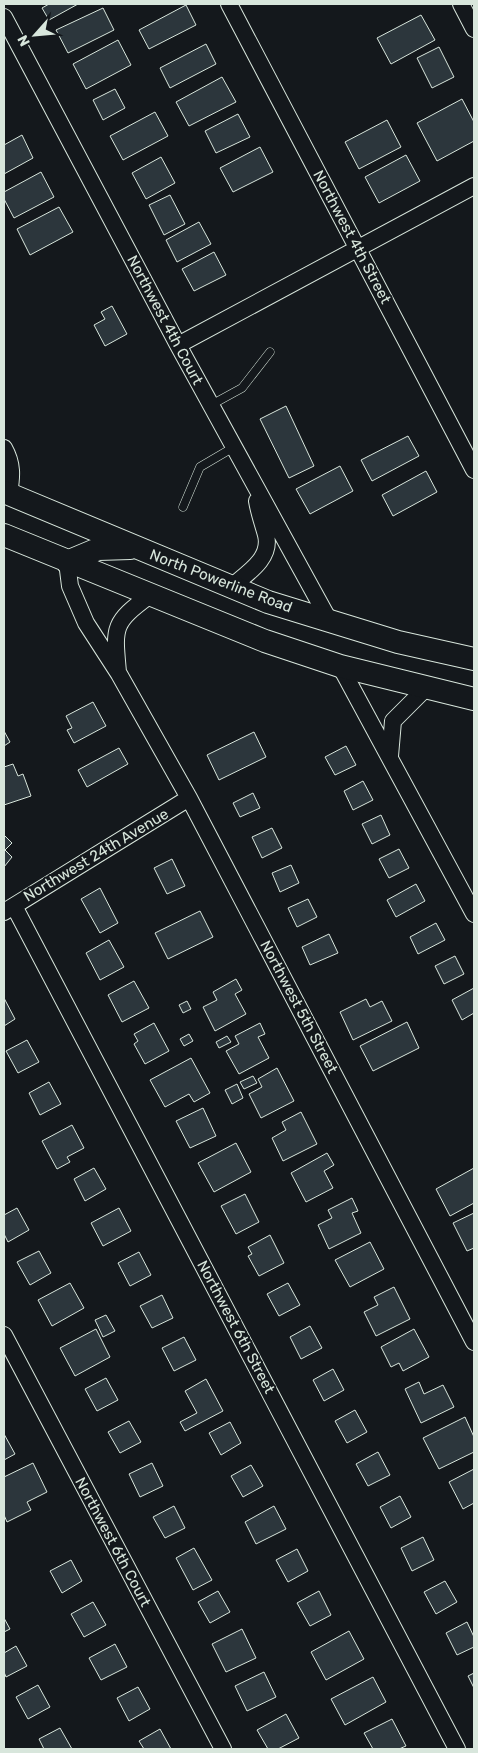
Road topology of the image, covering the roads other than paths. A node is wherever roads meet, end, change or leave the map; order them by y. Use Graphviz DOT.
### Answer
graph roads {
  1 [pos="229,4"];
  2 [pos="461,4"];
  3 [pos="4,17"];
  4 [pos="474,30"];
  5 [pos="474,186"];
  6 [pos="358,247"];
  7 [pos="178,345"];
  8 [pos="270,352"];
  9 [pos="211,405"];
  10 [pos="234,447"];
  11 [pos="4,448"];
  12 [pos="474,470"];
  13 [pos="255,487"];
  14 [pos="5,494"];
  15 [pos="183,507"];
  16 [pos="4,535"];
  17 [pos="136,547"];
  18 [pos="66,562"];
  19 [pos="230,586"];
  20 [pos="149,596"];
  21 [pos="329,620"];
  22 [pos="474,659"];
  23 [pos="340,666"];
  24 [pos="119,674"];
  25 [pos="427,687"];
  26 [pos="474,699"];
  27 [pos="390,756"];
  28 [pos="190,798"];
  29 [pos="9,909"];
  30 [pos="474,914"];
  31 [pos="4,1335"];
  32 [pos="474,1342"];
  33 [pos="223,1749"];
  34 [pos="457,1749"];
  1 -- 6 [label="street, Northwest 4th Street"];
  2 -- 4 [label="street"];
  3 -- 7 [label="street, Northwest 4th Court"];
  5 -- 6 [label="street"];
  6 -- 7 [label="street"];
  6 -- 12 [label="street, Northwest 4th Street"];
  7 -- 9 [label="street, Northwest 4th Court"];
  8 -- 9 [label="lane"];
  9 -- 10 [label="street, Northwest 4th Court"];
  10 -- 13 [label="street, Northwest 4th Court"];
  10 -- 15 [label="lane"];
  11 -- 14 [label="street"];
  13 -- 19 [label="street"];
  13 -- 21 [label="street, Northwest 4th Court"];
  14 -- 17 [label="main road, North Powerline Road"];
  16 -- 18 [label="main road"];
  17 -- 18 [label="main road"];
  17 -- 19 [label="main road, North Powerline Road"];
  18 -- 20 [label="main road"];
  18 -- 24 [label="street, Northwest 5th Street"];
  19 -- 21 [label="main road, North Powerline Road"];
  20 -- 23 [label="main road"];
  20 -- 24 [label="street, Northwest 5th Street"];
  21 -- 22 [label="main road, North Powerline Road"];
  23 -- 25 [label="main road"];
  23 -- 27 [label="street"];
  24 -- 28 [label="street, Northwest 5th Street"];
  25 -- 26 [label="main road"];
  25 -- 27 [label="street"];
  27 -- 30 [label="street"];
  28 -- 29 [label="street, Northwest 24th Avenue"];
  28 -- 32 [label="street, Northwest 5th Street"];
  29 -- 34 [label="street, Northwest 6th Street"];
  31 -- 33 [label="street, Northwest 6th Court"];
}
